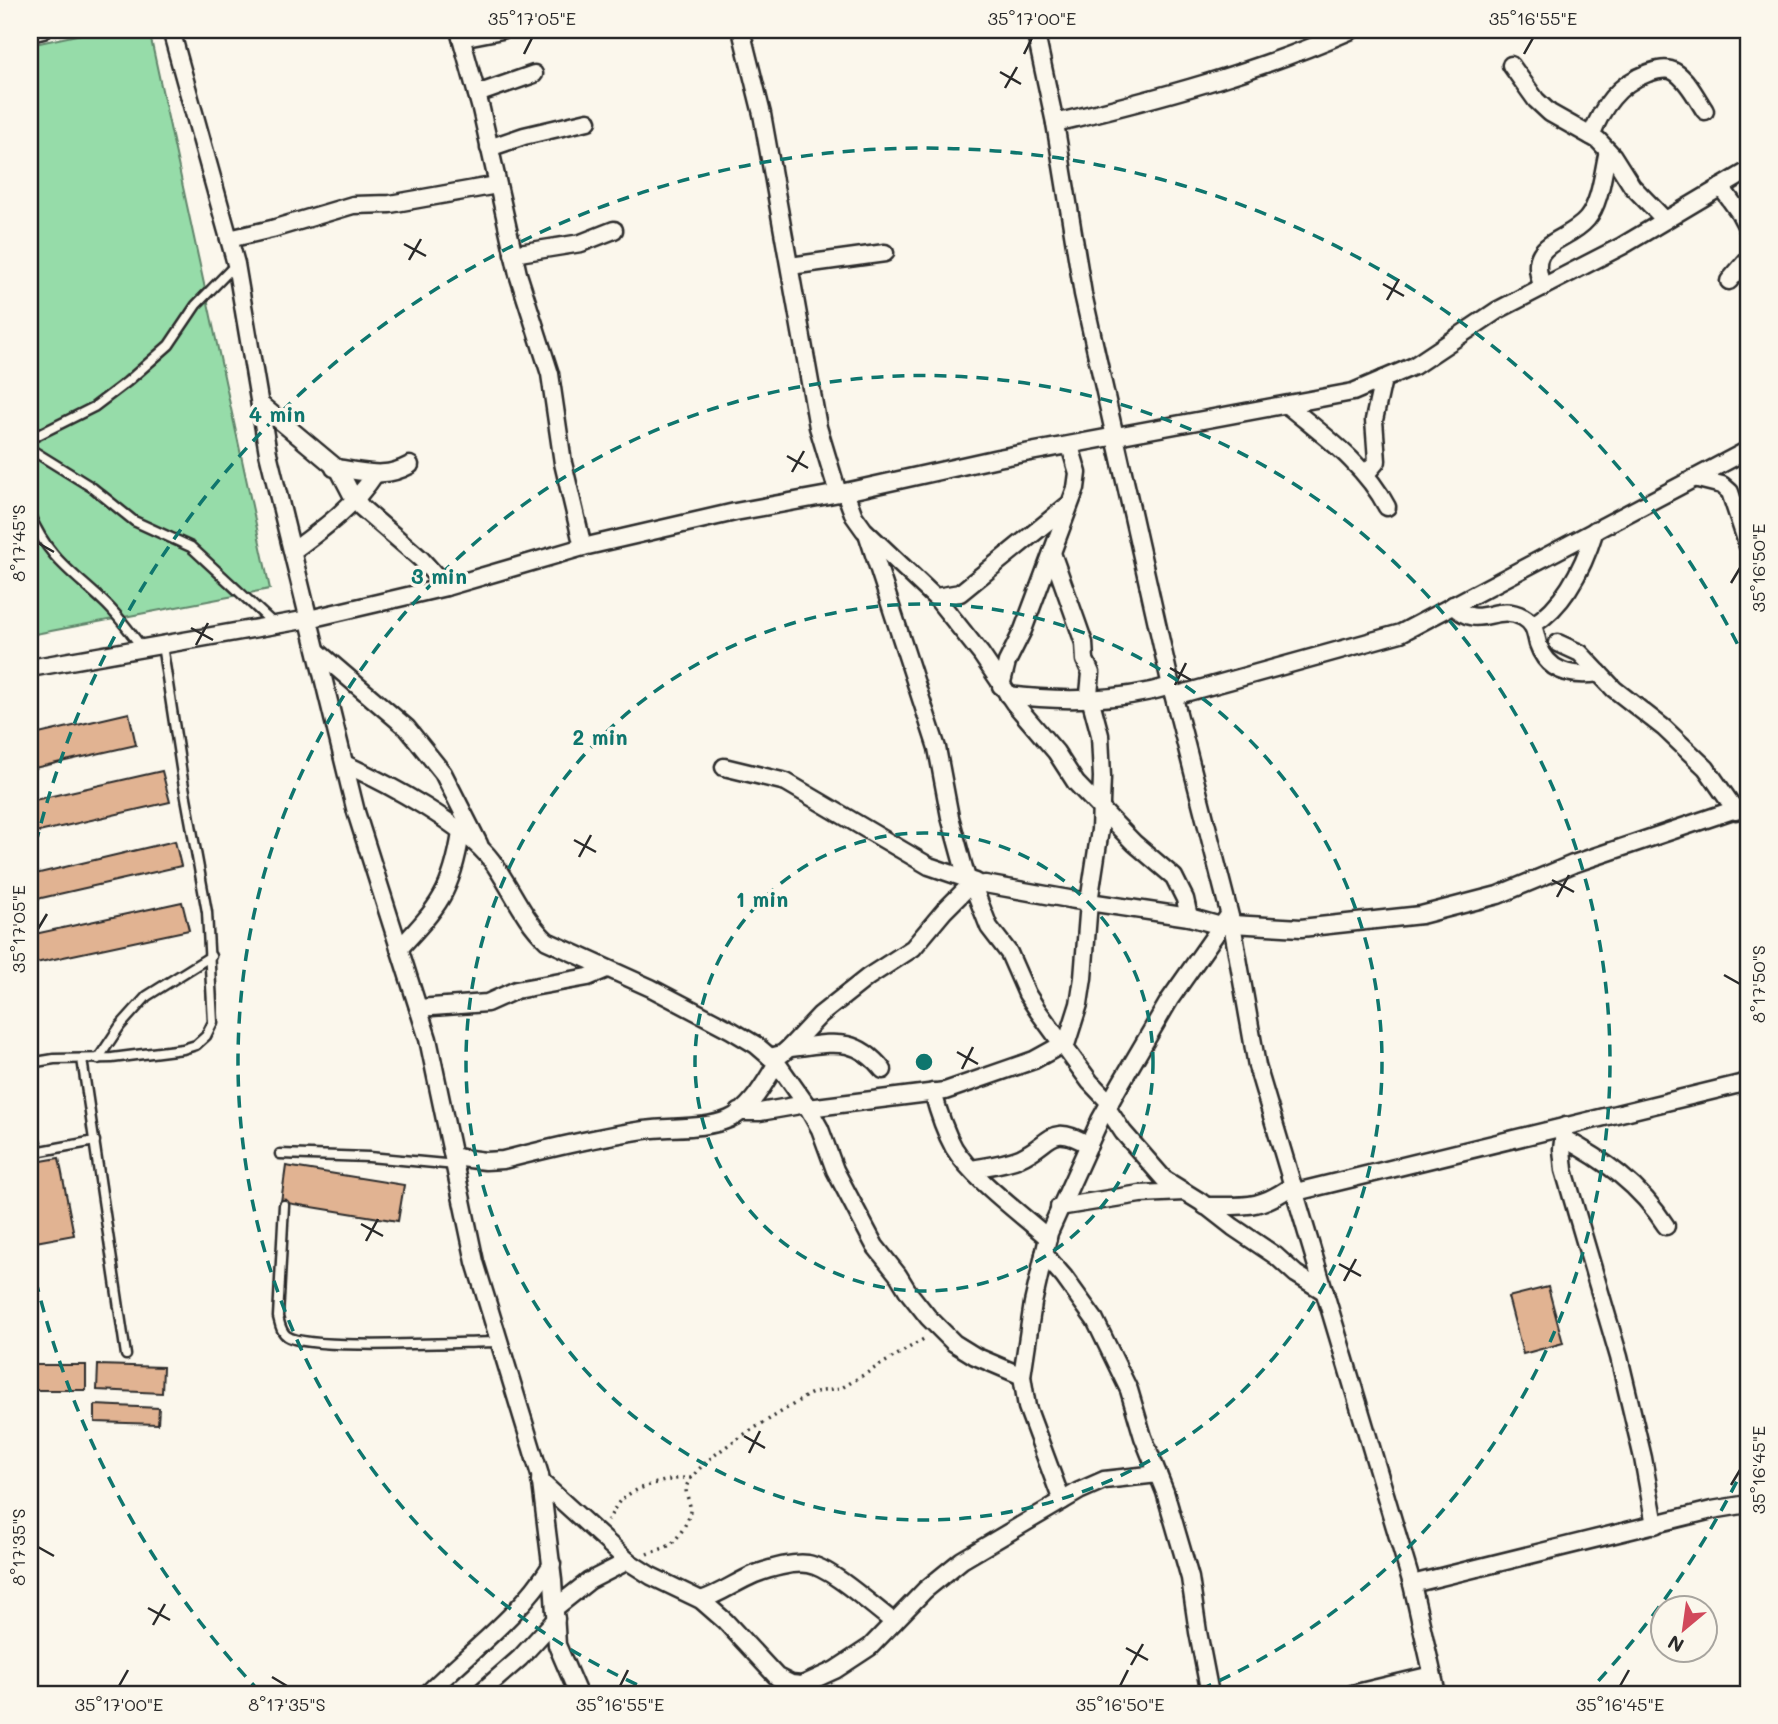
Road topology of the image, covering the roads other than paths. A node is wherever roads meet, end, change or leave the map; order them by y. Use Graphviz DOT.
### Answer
graph roads {
  1 [pos="43,30"];
  2 [pos="171,30"];
  3 [pos="502,30"];
  4 [pos="741,30"];
  5 [pos="1035,30"];
  6 [pos="1352,30"];
  7 [pos="30,33"];
  8 [pos="460,34"];
  9 [pos="1511,65"];
  10 [pos="534,74"];
  11 [pos="477,94"];
  12 [pos="1705,111"];
  13 [pos="588,121"];
  14 [pos="1055,123"];
  15 [pos="1591,136"];
  16 [pos="489,148"];
  17 [pos="1608,151"];
  18 [pos="1748,171"];
  19 [pos="497,185"];
  20 [pos="1726,193"];
  21 [pos="1748,198"];
  22 [pos="1665,220"];
  23 [pos="1748,229"];
  24 [pos="614,230"];
  25 [pos="229,239"];
  26 [pos="885,253"];
  27 [pos="513,254"];
  28 [pos="1748,259"];
  29 [pos="236,264"];
  30 [pos="790,266"];
  31 [pos="1729,281"];
  32 [pos="1542,287"];
  33 [pos="1383,379"];
  34 [pos="260,404"];
  35 [pos="1287,405"];
  36 [pos="1115,438"];
  37 [pos="30,439"];
  38 [pos="1070,446"];
  39 [pos="30,450"];
  40 [pos="1748,450"];
  41 [pos="411,465"];
  42 [pos="334,467"];
  43 [pos="375,474"];
  44 [pos="1366,474"];
  45 [pos="1694,478"];
  46 [pos="842,492"];
  47 [pos="356,499"];
  48 [pos="1069,505"];
  49 [pos="1387,507"];
  50 [pos="30,515"];
  51 [pos="1595,530"];
  52 [pos="867,534"];
  53 [pos="1748,546"];
  54 [pos="583,547"];
  55 [pos="293,551"];
  56 [pos="1052,553"];
  57 [pos="446,587"];
  58 [pos="936,597"];
  59 [pos="1453,605"];
  60 [pos="309,618"];
  61 [pos="275,625"];
  62 [pos="1533,625"];
  63 [pos="1558,643"];
  64 [pos="162,645"];
  65 [pos="143,649"];
  66 [pos="317,651"];
  67 [pos="30,668"];
  68 [pos="1599,673"];
  69 [pos="1005,691"];
  70 [pos="1172,691"];
  71 [pos="1090,698"];
  72 [pos="345,764"];
  73 [pos="724,767"];
  74 [pos="1101,809"];
  75 [pos="1744,811"];
  76 [pos="461,833"];
  77 [pos="484,853"];
  78 [pos="974,883"];
  79 [pos="1089,902"];
  80 [pos="1189,918"];
  81 [pos="1227,922"];
  82 [pos="399,949"];
  83 [pos="211,957"];
  84 [pos="607,969"];
  85 [pos="418,1008"];
  86 [pos="1064,1046"];
  87 [pos="789,1048"];
  88 [pos="82,1059"];
  89 [pos="97,1059"];
  90 [pos="773,1060"];
  91 [pos="30,1063"];
  92 [pos="883,1070"];
  93 [pos="1748,1082"];
  94 [pos="933,1092"];
  95 [pos="1109,1105"];
  96 [pos="807,1106"];
  97 [pos="739,1112"];
  98 [pos="30,1127"];
  99 [pos="1564,1132"];
  100 [pos="95,1141"];
  101 [pos="1089,1145"];
  102 [pos="34,1152"];
  103 [pos="280,1154"];
  104 [pos="455,1161"];
  105 [pos="972,1169"];
  106 [pos="1295,1188"];
  107 [pos="1184,1192"];
  108 [pos="284,1205"];
  109 [pos="1205,1206"];
  110 [pos="1059,1207"];
  111 [pos="1666,1226"];
  112 [pos="1046,1246"];
  113 [pos="1325,1292"];
  114 [pos="499,1342"];
  115 [pos="126,1355"];
  116 [pos="1022,1376"];
  117 [pos="1158,1474"];
  118 [pos="540,1480"];
  119 [pos="1062,1501"];
  120 [pos="1748,1504"];
  121 [pos="1655,1525"];
  122 [pos="628,1562"];
  123 [pos="551,1564"];
  124 [pos="1412,1584"];
  125 [pos="701,1600"];
  126 [pos="556,1613"];
  127 [pos="894,1622"];
  128 [pos="776,1675"];
  129 [pos="1433,1675"];
  130 [pos="427,1694"];
  131 [pos="479,1694"];
  132 [pos="578,1694"];
  133 [pos="782,1694"];
  134 [pos="1210,1694"];
  135 [pos="1352,1694"];
  136 [pos="1437,1694"];
  1 -- 7 [label="street"];
  2 -- 25 [label="street"];
  3 -- 8 [label="street"];
  4 -- 30 [label="street"];
  5 -- 14 [label="street"];
  6 -- 14 [label="street"];
  8 -- 11 [label="street"];
  9 -- 15 [label="street"];
  10 -- 11 [label="street"];
  11 -- 16 [label="street"];
  12 -- 15 [label="street"];
  13 -- 16 [label="street"];
  14 -- 36 [label="street"];
  15 -- 17 [label="street"];
  16 -- 19 [label="street"];
  17 -- 22 [label="street"];
  17 -- 32 [label="street"];
  18 -- 20 [label="street"];
  19 -- 25 [label="street"];
  19 -- 27 [label="street"];
  20 -- 21 [label="street"];
  20 -- 22 [label="street"];
  20 -- 23 [label="street"];
  22 -- 32 [label="street"];
  24 -- 27 [label="street"];
  25 -- 29 [label="street"];
  26 -- 30 [label="street"];
  27 -- 54 [label="street"];
  28 -- 31 [label="street"];
  29 -- 34 [label="street"];
  29 -- 37 [label="lane"];
  30 -- 46 [label="street"];
  32 -- 33 [label="street"];
  33 -- 35 [label="street"];
  33 -- 44 [label="street"];
  34 -- 42 [label="street"];
  34 -- 55 [label="street"];
  35 -- 36 [label="street"];
  35 -- 44 [label="street"];
  36 -- 38 [label="street"];
  36 -- 70 [label="street"];
  38 -- 46 [label="street"];
  38 -- 48 [label="street"];
  39 -- 61 [label="lane"];
  40 -- 45 [label="street"];
  41 -- 43 [label="street"];
  42 -- 43 [label="street"];
  42 -- 47 [label="street"];
  43 -- 47 [label="street"];
  44 -- 49 [label="street"];
  45 -- 51 [label="street"];
  45 -- 53 [label="street"];
  46 -- 52 [label="street"];
  46 -- 54 [label="street"];
  47 -- 55 [label="street"];
  47 -- 57 [label="street"];
  48 -- 56 [label="street"];
  48 -- 58 [label="street"];
  50 -- 65 [label="lane"];
  51 -- 59 [label="street"];
  51 -- 62 [label="street"];
  52 -- 58 [label="street"];
  52 -- 78 [label="street"];
  54 -- 57 [label="street"];
  55 -- 60 [label="street"];
  56 -- 69 [label="street"];
  56 -- 71 [label="street"];
  57 -- 60 [label="street"];
  58 -- 69 [label="street"];
  59 -- 62 [label="street"];
  59 -- 70 [label="street"];
  60 -- 61 [label="street"];
  60 -- 66 [label="street"];
  61 -- 64 [label="street"];
  62 -- 68 [label="street"];
  63 -- 68 [label="street"];
  64 -- 65 [label="street"];
  64 -- 83 [label="lane"];
  65 -- 67 [label="street"];
  66 -- 72 [label="street"];
  66 -- 77 [label="street"];
  68 -- 75 [label="street"];
  69 -- 71 [label="street"];
  69 -- 74 [label="street"];
  70 -- 71 [label="street"];
  70 -- 81 [label="street"];
  71 -- 74 [label="street"];
  72 -- 76 [label="street"];
  72 -- 82 [label="street"];
  73 -- 78 [label="street"];
  74 -- 79 [label="street"];
  74 -- 80 [label="street"];
  75 -- 81 [label="street"];
  76 -- 77 [label="street"];
  76 -- 82 [label="street"];
  77 -- 84 [label="street"];
  78 -- 79 [label="street"];
  78 -- 86 [label="street"];
  78 -- 87 [label="street"];
  79 -- 80 [label="street"];
  79 -- 86 [label="street"];
  80 -- 81 [label="street"];
  81 -- 95 [label="street"];
  81 -- 106 [label="street"];
  82 -- 85 [label="street"];
  83 -- 89 [label="lane"];
  83 -- 89 [label="lane"];
  84 -- 85 [label="street"];
  84 -- 90 [label="street"];
  85 -- 104 [label="street"];
  86 -- 94 [label="street"];
  86 -- 95 [label="street"];
  87 -- 90 [label="street"];
  87 -- 92 [label="street"];
  88 -- 89 [label="lane"];
  88 -- 91 [label="lane"];
  88 -- 100 [label="lane"];
  90 -- 96 [label="street"];
  90 -- 97 [label="street"];
  93 -- 99 [label="street"];
  94 -- 96 [label="street"];
  94 -- 105 [label="street"];
  95 -- 101 [label="street"];
  95 -- 107 [label="street"];
  96 -- 97 [label="street"];
  96 -- 116 [label="street"];
  97 -- 104 [label="street"];
  98 -- 102 [label="lane"];
  99 -- 106 [label="street"];
  99 -- 111 [label="street"];
  99 -- 121 [label="street"];
  100 -- 102 [label="lane"];
  100 -- 115 [label="lane"];
  101 -- 105 [label="street"];
  101 -- 110 [label="street"];
  103 -- 104 [label="lane"];
  104 -- 114 [label="street"];
  105 -- 112 [label="street"];
  106 -- 109 [label="street"];
  106 -- 113 [label="street"];
  107 -- 109 [label="street"];
  107 -- 110 [label="street"];
  108 -- 114 [label="lane"];
  109 -- 113 [label="street"];
  110 -- 112 [label="street"];
  112 -- 116 [label="street"];
  112 -- 117 [label="street"];
  113 -- 124 [label="street"];
  114 -- 118 [label="street"];
  116 -- 119 [label="street"];
  117 -- 119 [label="street"];
  117 -- 134 [label="street"];
  118 -- 122 [label="street"];
  118 -- 123 [label="street"];
  119 -- 127 [label="street"];
  120 -- 121 [label="street"];
  121 -- 124 [label="street"];
  122 -- 125 [label="street"];
  122 -- 126 [label="street"];
  123 -- 126 [label="street"];
  123 -- 130 [label="street"];
  124 -- 129 [label="street"];
  125 -- 127 [label="street"];
  125 -- 128 [label="street"];
  126 -- 131 [label="street"];
  126 -- 132 [label="street"];
  127 -- 128 [label="street"];
  128 -- 133 [label="street"];
  129 -- 135 [label="street"];
  129 -- 136 [label="street"];
}
